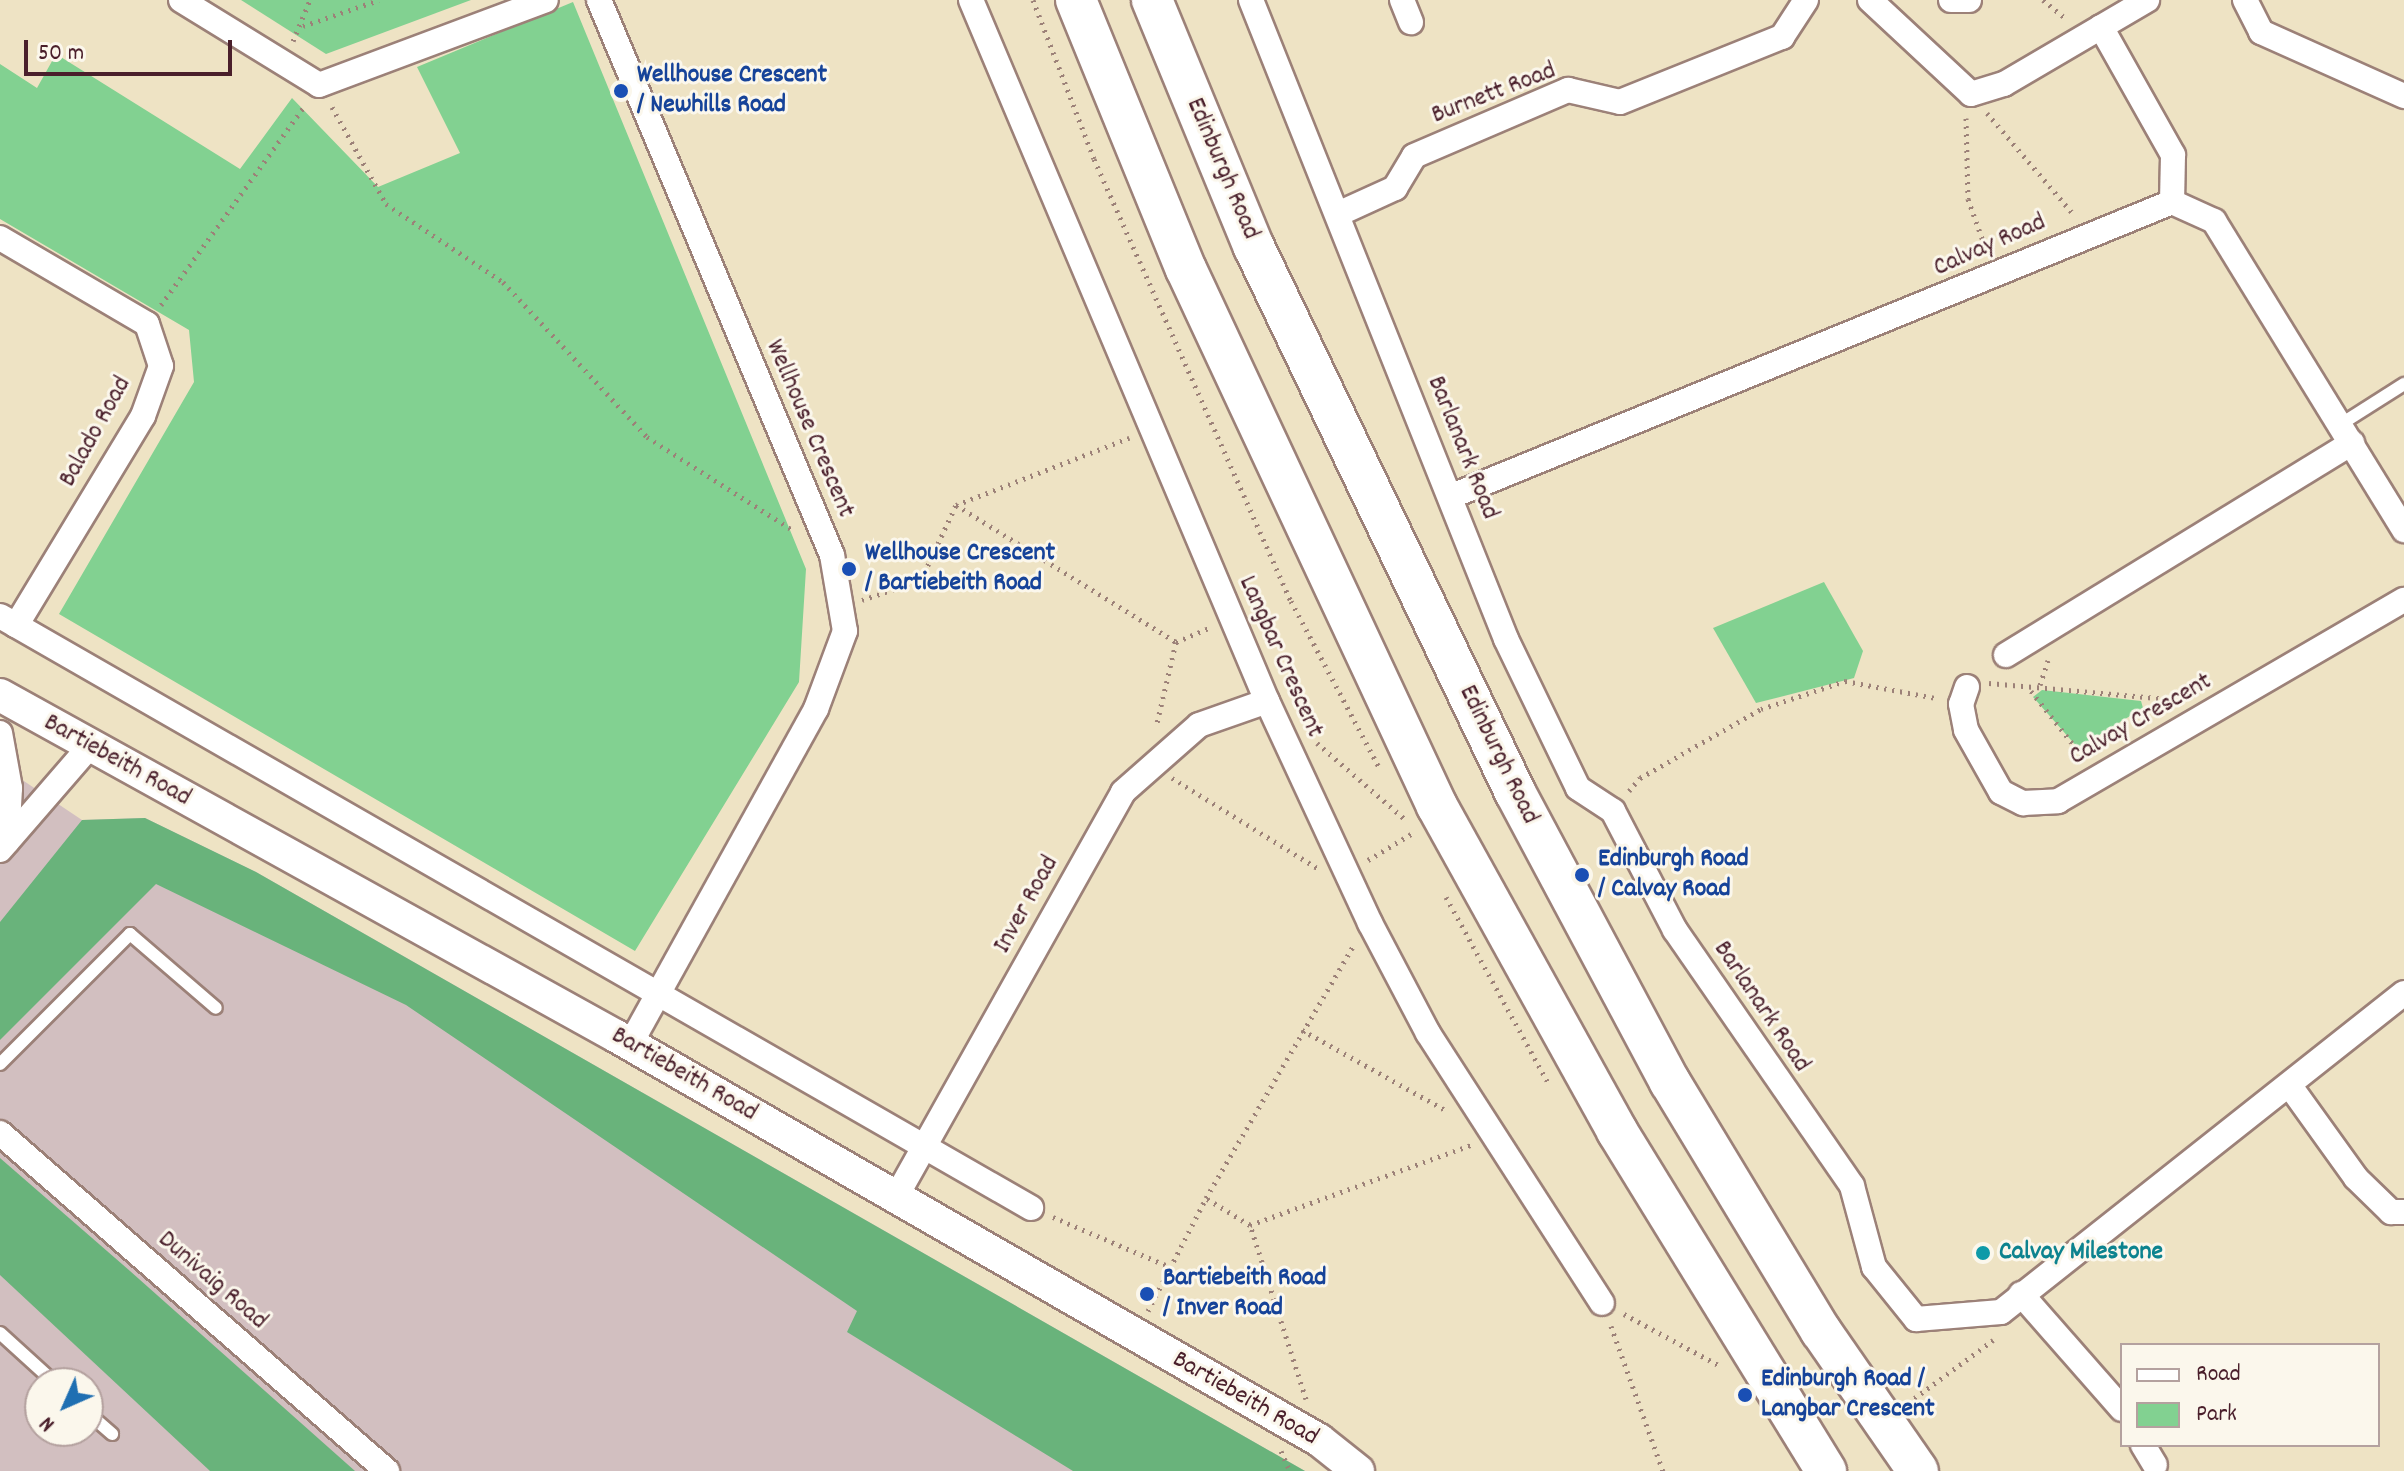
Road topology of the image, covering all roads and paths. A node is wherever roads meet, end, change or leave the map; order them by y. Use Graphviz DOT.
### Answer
graph roads {
  1 [pos="310,0"];
  2 [pos="379,0"];
  3 [pos="546,0"];
  4 [pos="599,0"];
  5 [pos="971,0"];
  6 [pos="1033,0"];
  7 [pos="1076,0"];
  8 [pos="1152,0"];
  9 [pos="1251,0"];
  10 [pos="1806,0"];
  11 [pos="1870,0"];
  12 [pos="1951,0"];
  13 [pos="1969,0"];
  14 [pos="2147,0"];
  15 [pos="2245,0"];
  16 [pos="183,1"];
  17 [pos="303,26"];
  18 [pos="2101,27"];
  19 [pos="279,62"];
  20 [pos="319,85"];
  21 [pos="1971,94"];
  22 [pos="2404,96"];
  23 [pos="2172,202"];
  24 [pos="1338,214"];
  25 [pos="2088,232"];
  26 [pos="0,238"];
  27 [pos="1996,276"];
  28 [pos="147,324"];
  29 [pos="2404,384"];
  30 [pos="1152,429"];
  31 [pos="2347,433"];
  32 [pos="1452,496"];
  33 [pos="956,505"];
  34 [pos="2404,530"];
  35 [pos="832,555"];
  36 [pos="2404,600"];
  37 [pos="841,607"];
  38 [pos="1233,619"];
  39 [pos="8,621"];
  40 [pos="1176,642"];
  41 [pos="2006,655"];
  42 [pos="1969,690"];
  43 [pos="2031,691"];
  44 [pos="0,695"];
  45 [pos="1267,701"];
  46 [pos="2211,712"];
  47 [pos="0,733"];
  48 [pos="90,746"];
  49 [pos="1148,763"];
  50 [pos="2096,777"];
  51 [pos="1385,779"];
  52 [pos="1392,793"];
  53 [pos="1613,811"];
  54 [pos="1407,821"];
  55 [pos="1413,833"];
  56 [pos="4,846"];
  57 [pos="1351,882"];
  58 [pos="1370,923"];
  59 [pos="2404,993"];
  60 [pos="656,996"];
  61 [pos="216,1008"];
  62 [pos="1302,1030"];
  63 [pos="630,1044"];
  64 [pos="0,1064"];
  65 [pos="2290,1086"];
  66 [pos="0,1133"];
  67 [pos="1494,1137"];
  68 [pos="923,1147"];
  69 [pos="896,1197"];
  70 [pos="1206,1198"];
  71 [pos="1031,1208"];
  72 [pos="2404,1212"];
  73 [pos="1250,1225"];
  74 [pos="1170,1267"];
  75 [pos="2021,1294"];
  76 [pos="1602,1303"];
  77 [pos="2001,1312"];
  78 [pos="0,1333"];
  79 [pos="1135,1335"];
  80 [pos="37,1367"];
  81 [pos="1722,1367"];
  82 [pos="2120,1407"];
  83 [pos="1883,1421"];
  84 [pos="104,1427"];
  85 [pos="112,1434"];
  86 [pos="1319,1440"];
  87 [pos="387,1471"];
  88 [pos="1358,1471"];
  89 [pos="1663,1471"];
  90 [pos="1826,1471"];
  91 [pos="1918,1471"];
  1 -- 17 [label="path"];
  2 -- 17 [label="path"];
  3 -- 20 [label="street"];
  4 -- 35 [label="street, Wellhouse Crescent"];
  5 -- 30 [label="street, Langbar Crescent"];
  6 -- 51 [label="path"];
  7 -- 90 [label="main road"];
  8 -- 83 [label="main road, Edinburgh Road"];
  9 -- 24 [label="street, Barlanark Road"];
  10 -- 24 [label="street, Burnett Road"];
  11 -- 21 [label="street"];
  12 -- 13 [label="street"];
  14 -- 18 [label="street"];
  15 -- 22 [label="street"];
  16 -- 19 [label="street"];
  17 -- 19 [label="path"];
  18 -- 21 [label="street"];
  18 -- 23 [label="street"];
  19 -- 20 [label="street"];
  20 -- 28 [label="path"];
  20 -- 35 [label="path"];
  21 -- 25 [label="path"];
  21 -- 27 [label="path"];
  23 -- 25 [label="street, Calvay Road"];
  23 -- 31 [label="street"];
  24 -- 32 [label="street, Barlanark Road"];
  25 -- 27 [label="street, Calvay Road"];
  26 -- 28 [label="street"];
  27 -- 32 [label="street, Calvay Road"];
  28 -- 39 [label="street, Balado Road"];
  29 -- 31 [label="lane"];
  30 -- 33 [label="path"];
  30 -- 38 [label="street, Langbar Crescent"];
  31 -- 34 [label="street"];
  31 -- 41 [label="street"];
  32 -- 53 [label="street, Barlanark Road"];
  33 -- 37 [label="path"];
  33 -- 40 [label="path"];
  35 -- 37 [label="street, Wellhouse Crescent"];
  36 -- 46 [label="street, Calvay Crescent"];
  37 -- 60 [label="street, Wellhouse Crescent"];
  38 -- 40 [label="path"];
  38 -- 45 [label="street, Langbar Crescent"];
  39 -- 60 [label="street"];
  40 -- 49 [label="path"];
  42 -- 43 [label="path"];
  42 -- 50 [label="street, Calvay Crescent"];
  42 -- 53 [label="path"];
  43 -- 46 [label="path"];
  43 -- 50 [label="path"];
  44 -- 48 [label="street, Bartiebeith Road"];
  45 -- 49 [label="street, Inver Road"];
  45 -- 57 [label="street, Langbar Crescent"];
  46 -- 50 [label="street, Calvay Crescent"];
  47 -- 56 [label="street"];
  48 -- 56 [label="street"];
  48 -- 63 [label="street, Bartiebeith Road"];
  49 -- 57 [label="path"];
  49 -- 68 [label="street, Inver Road"];
  52 -- 54 [label="path"];
  53 -- 77 [label="street, Barlanark Road"];
  55 -- 57 [label="path"];
  57 -- 58 [label="street, Langbar Crescent"];
  58 -- 62 [label="path"];
  58 -- 67 [label="street, Langbar Crescent"];
  59 -- 65 [label="street"];
  60 -- 63 [label="street, Wellhouse Crescent"];
  60 -- 68 [label="street"];
  61 -- 64 [label="lane"];
  62 -- 67 [label="path"];
  62 -- 70 [label="path"];
  63 -- 69 [label="street, Bartiebeith Road"];
  65 -- 72 [label="street"];
  65 -- 75 [label="street"];
  66 -- 87 [label="street, Dunivaig Road"];
  67 -- 73 [label="path"];
  67 -- 76 [label="street, Langbar Crescent"];
  68 -- 69 [label="street, Inver Road"];
  68 -- 71 [label="street"];
  69 -- 79 [label="street, Bartiebeith Road"];
  70 -- 73 [label="path"];
  70 -- 74 [label="path"];
  71 -- 74 [label="path"];
  73 -- 86 [label="path"];
  74 -- 79 [label="path"];
  75 -- 77 [label="street"];
  75 -- 82 [label="street"];
  76 -- 81 [label="path"];
  76 -- 89 [label="path"];
  77 -- 83 [label="path"];
  78 -- 80 [label="lane"];
  79 -- 86 [label="street, Bartiebeith Road"];
  83 -- 91 [label="main road, Edinburgh Road"];
  84 -- 85 [label="lane"];
  86 -- 88 [label="street, Bartiebeith Road"];
}
